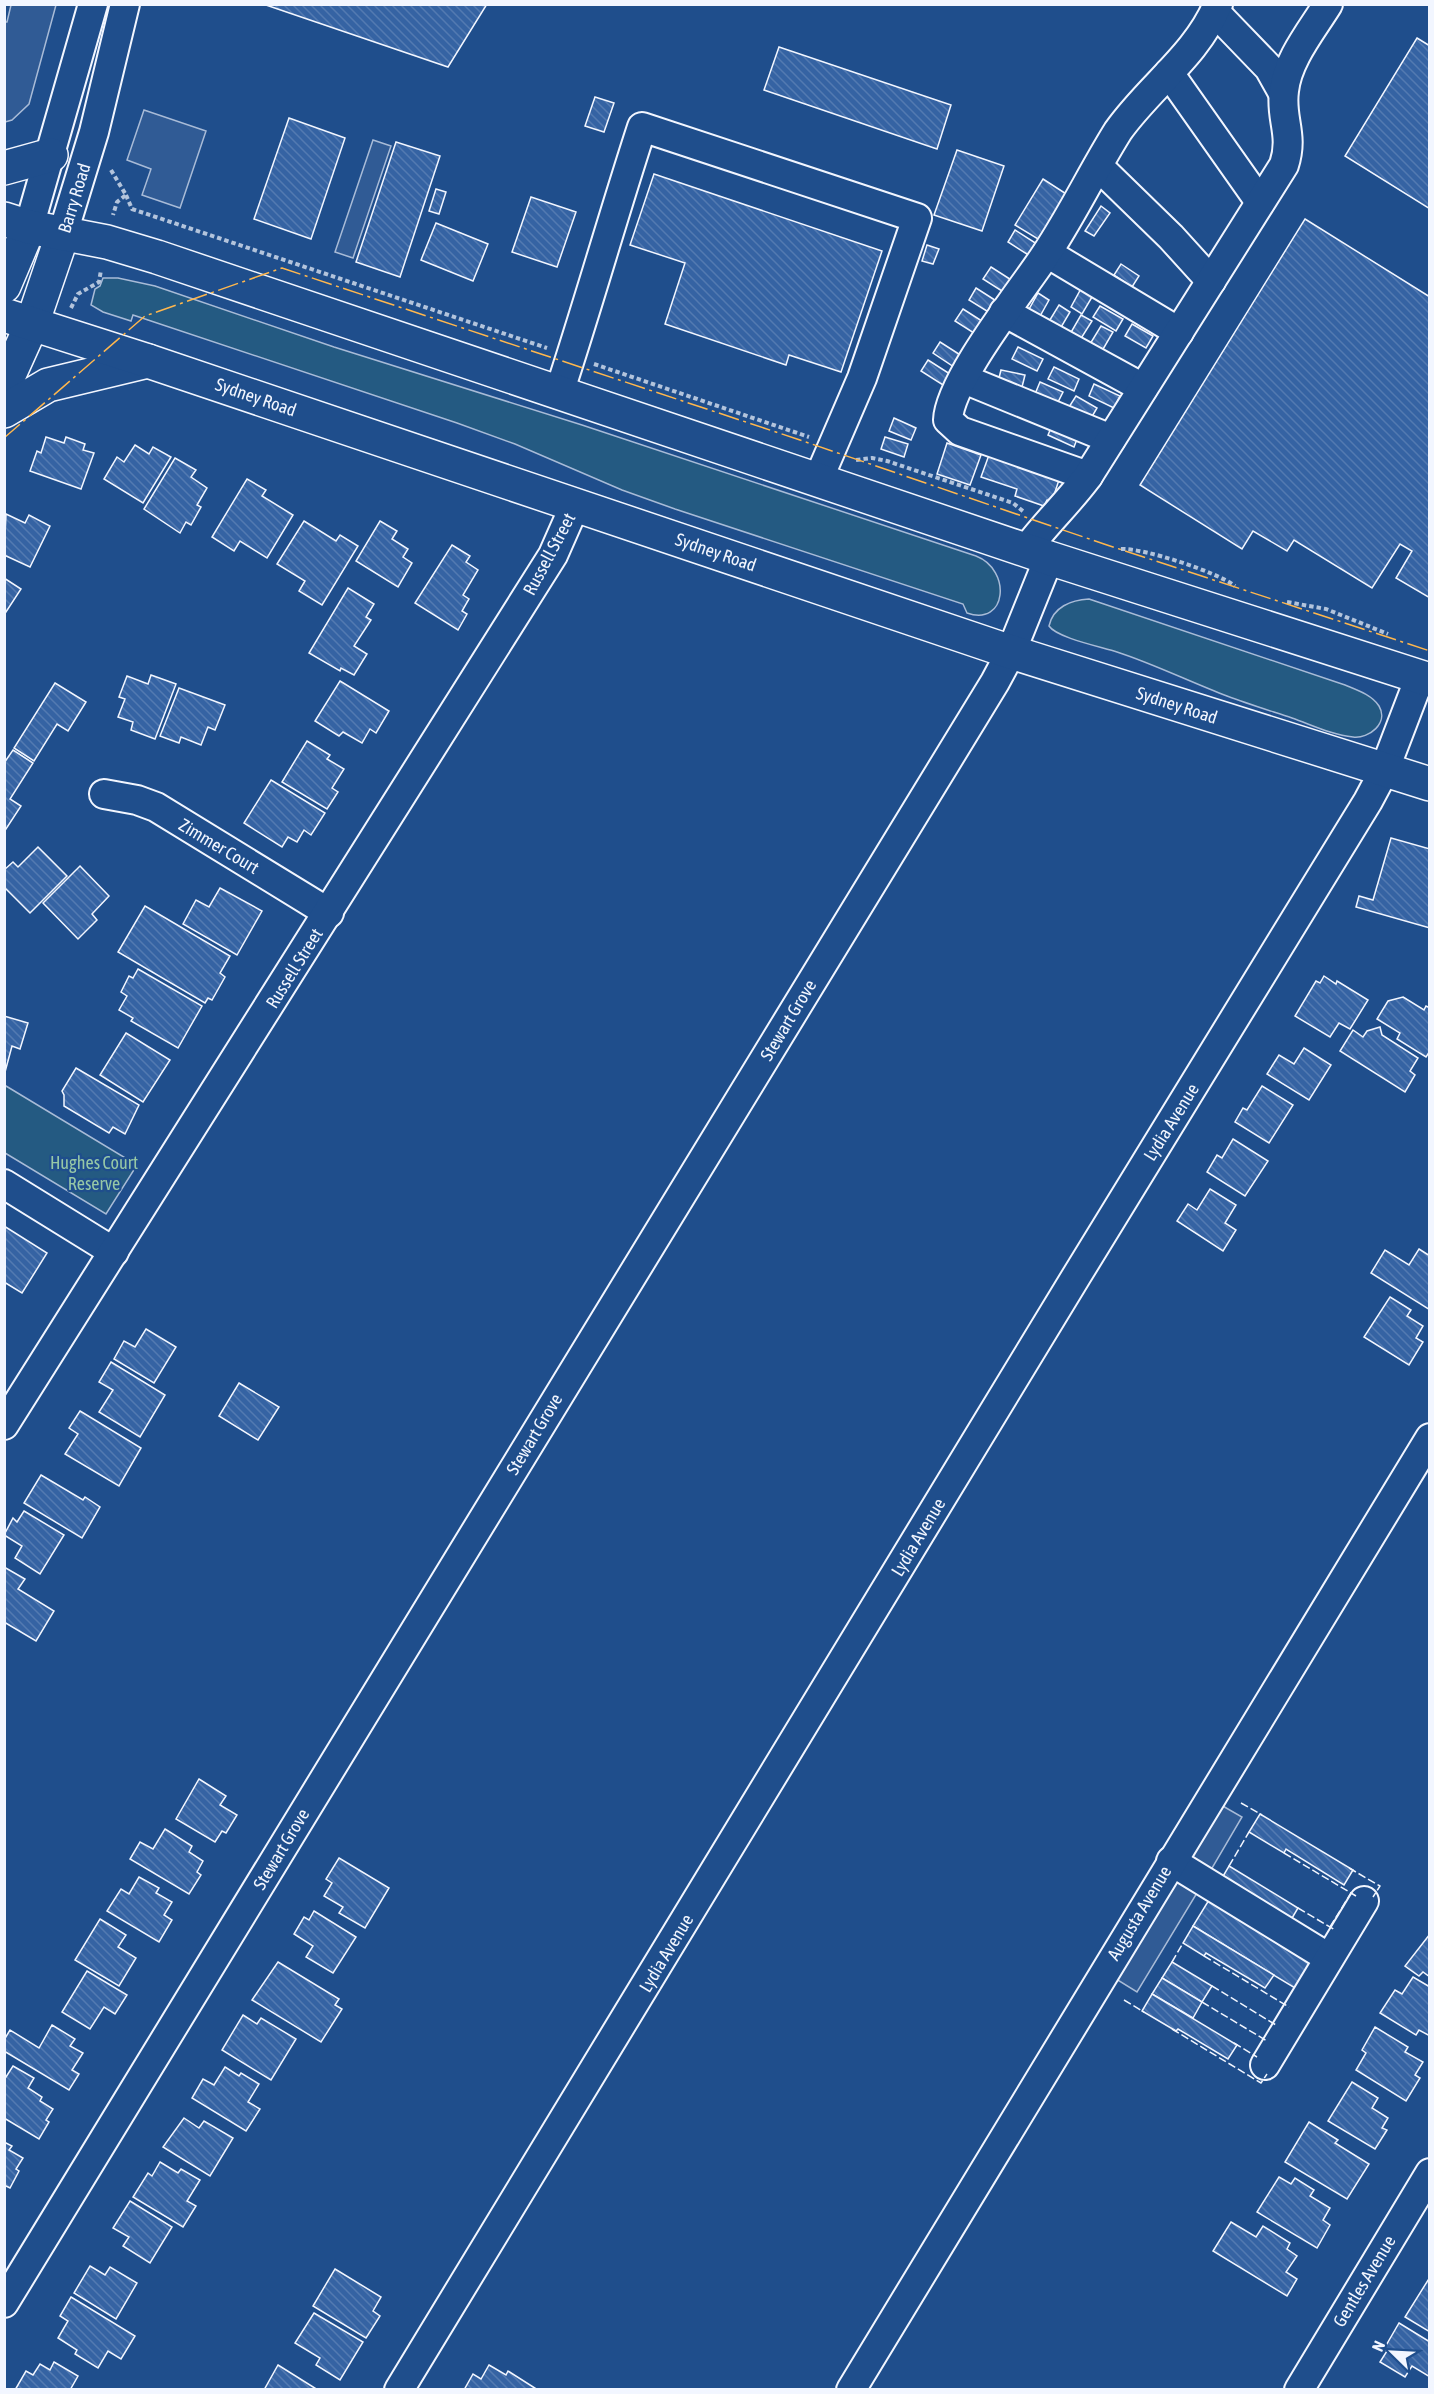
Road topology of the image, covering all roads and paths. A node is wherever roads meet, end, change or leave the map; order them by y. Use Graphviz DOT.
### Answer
graph roads {
  1 [pos="93,4"];
  2 [pos="125,4"];
  3 [pos="1328,4"];
  4 [pos="1217,8"];
  5 [pos="1169,73"];
  6 [pos="1283,93"];
  7 [pos="51,155"];
  8 [pos="1098,166"];
  9 [pos="4,168"];
  10 [pos="126,195"];
  11 [pos="117,202"];
  12 [pos="1260,202"];
  13 [pos="17,223"];
  14 [pos="63,233"];
  15 [pos="107,242"];
  16 [pos="1047,254"];
  17 [pos="1211,281"];
  18 [pos="4,286"];
  19 [pos="1004,312"];
  20 [pos="32,324"];
  21 [pos="1179,332"];
  22 [pos="571,356"];
  23 [pos="148,361"];
  24 [pos="964,379"];
  25 [pos="4,386"];
  26 [pos="1143,388"];
  27 [pos="559,393"];
  28 [pos="4,411"];
  29 [pos="1111,439"];
  30 [pos="832,448"];
  31 [pos="1088,476"];
  32 [pos="818,480"];
  33 [pos="575,505"];
  34 [pos="1039,545"];
  35 [pos="1113,549"];
  36 [pos="1244,592"];
  37 [pos="1282,602"];
  38 [pos="1397,637"];
  39 [pos="1011,652"];
  40 [pos="1425,679"];
  41 [pos="1384,771"];
  42 [pos="1430,784"];
  43 [pos="104,794"];
  44 [pos="329,913"];
  45 [pos="4,1184"];
  46 [pos="114,1252"];
  47 [pos="4,1425"];
  48 [pos="1430,1438"];
  49 [pos="1171,1861"];
  50 [pos="1364,1901"];
  51 [pos="1329,1958"];
  52 [pos="1265,2065"];
  53 [pos="1430,2173"];
  54 [pos="4,2304"];
  55 [pos="399,2390"];
  56 [pos="851,2390"];
  57 [pos="1299,2390"];
  1 -- 7 [label="street, Barry Road"];
  2 -- 14 [label="street, Barry Road"];
  3 -- 6 [label="street"];
  4 -- 5 [label="street"];
  4 -- 6 [label="street"];
  5 -- 8 [label="street"];
  5 -- 12 [label="street"];
  6 -- 12 [label="street"];
  7 -- 9 [label="main road"];
  7 -- 13 [label="street, Barry Road"];
  8 -- 16 [label="street"];
  8 -- 17 [label="street"];
  10 -- 22 [label="path"];
  11 -- 15 [label="path"];
  12 -- 17 [label="street"];
  13 -- 14 [label="main road"];
  13 -- 18 [label="main road, Barry Road"];
  14 -- 15 [label="main road"];
  14 -- 20 [label="main road, Barry Road"];
  15 -- 20 [label="path"];
  15 -- 27 [label="main road"];
  16 -- 19 [label="street"];
  16 -- 21 [label="street"];
  17 -- 21 [label="street"];
  19 -- 24 [label="street"];
  19 -- 26 [label="street"];
  20 -- 23 [label="main road, Sydney Road"];
  20 -- 25 [label="main road, Barry Road"];
  21 -- 26 [label="street"];
  22 -- 27 [label="street"];
  22 -- 30 [label="path"];
  22 -- 30 [label="street"];
  23 -- 28 [label="main road"];
  23 -- 33 [label="main road, Sydney Road"];
  24 -- 29 [label="street"];
  24 -- 31 [label="street"];
  26 -- 29 [label="street"];
  27 -- 32 [label="main road"];
  29 -- 31 [label="street"];
  30 -- 32 [label="street"];
  30 -- 34 [label="path"];
  31 -- 34 [label="street"];
  32 -- 34 [label="main road"];
  33 -- 39 [label="main road, Sydney Road"];
  33 -- 44 [label="street, Russell Street"];
  34 -- 39 [label="street, Stewart Grove"];
  34 -- 40 [label="main road"];
  35 -- 36 [label="path"];
  37 -- 38 [label="path"];
  39 -- 41 [label="main road, Sydney Road"];
  39 -- 54 [label="street, Stewart Grove"];
  40 -- 41 [label="street, Lydia Avenue"];
  41 -- 42 [label="main road, Sydney Road"];
  41 -- 55 [label="street, Lydia Avenue"];
  43 -- 44 [label="street, Zimmer Court"];
  44 -- 46 [label="street, Russell Street"];
  45 -- 46 [label="street"];
  46 -- 47 [label="street, Russell Street"];
  48 -- 49 [label="street, Augusta Avenue"];
  49 -- 51 [label="street"];
  49 -- 56 [label="street, Augusta Avenue"];
  50 -- 51 [label="street"];
  51 -- 52 [label="street"];
  53 -- 57 [label="street, Gentles Avenue"];
}
